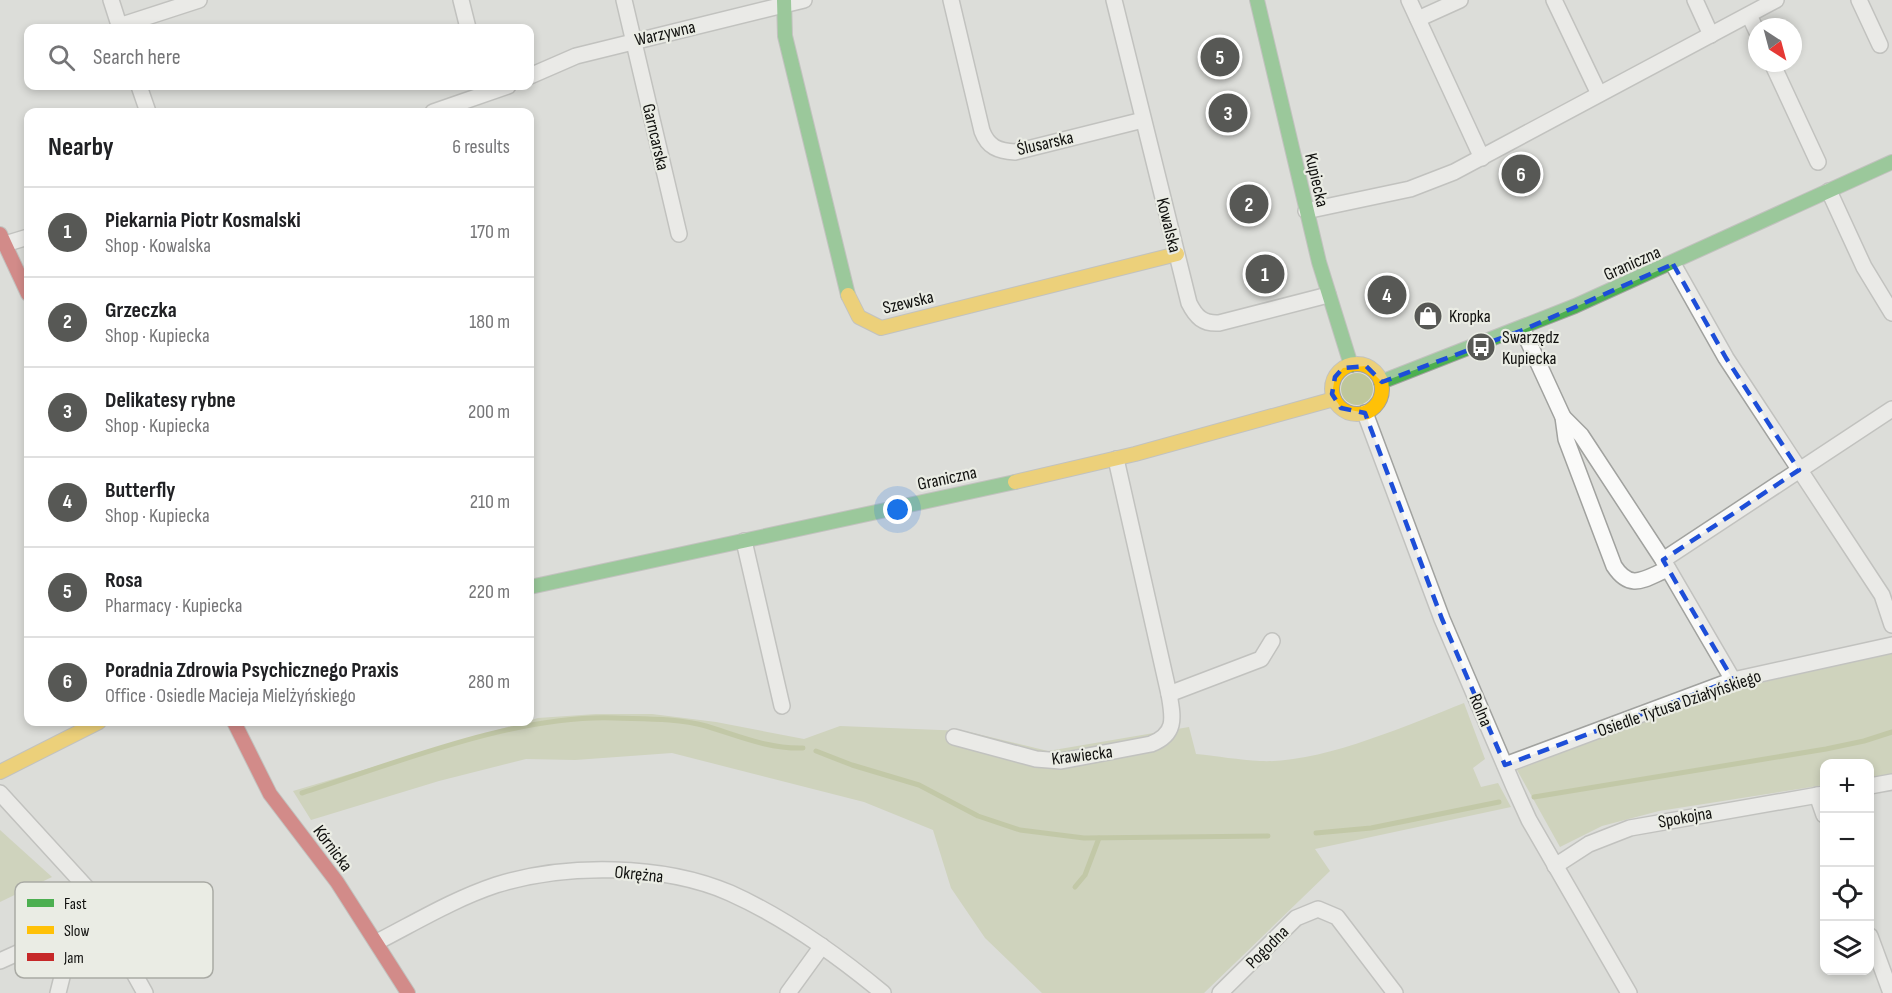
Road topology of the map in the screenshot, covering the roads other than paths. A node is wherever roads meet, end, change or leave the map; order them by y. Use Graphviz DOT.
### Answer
graph roads {
  1 [pos="111,0"];
  2 [pos="199,0"];
  3 [pos="461,0"];
  4 [pos="624,0"];
  5 [pos="804,0"];
  6 [pos="951,0"];
  7 [pos="1114,0"];
  8 [pos="1257,0"];
  9 [pos="1409,0"];
  10 [pos="1460,0"];
  11 [pos="1554,0"];
  12 [pos="1695,0"];
  13 [pos="1776,0"];
  14 [pos="1859,0"];
  15 [pos="784,2"];
  16 [pos="1749,15"];
  17 [pos="1750,18"];
  18 [pos="1418,19"];
  19 [pos="119,24"];
  20 [pos="129,24"];
  21 [pos="467,24"];
  22 [pos="1711,34"];
  23 [pos="633,40"];
  24 [pos="1880,45"];
  25 [pos="1776,72"];
  26 [pos="534,74"];
  27 [pos="140,90"];
  28 [pos="485,90"];
  29 [pos="1599,94"];
  30 [pos="147,108"];
  31 [pos="442,108"];
  32 [pos="1143,120"];
  33 [pos="1482,158"];
  34 [pos="1818,162"];
  35 [pos="1892,162"];
  36 [pos="1829,192"];
  37 [pos="1306,211"];
  38 [pos="679,234"];
  39 [pos="24,237"];
  40 [pos="2,239"];
  41 [pos="1177,254"];
  42 [pos="1673,264"];
  43 [pos="24,286"];
  44 [pos="1885,289"];
  45 [pos="1328,295"];
  46 [pos="1892,313"];
  47 [pos="1523,330"];
  48 [pos="1351,365"];
  49 [pos="1381,382"];
  50 [pos="1334,399"];
  51 [pos="1892,409"];
  52 [pos="1365,413"];
  53 [pos="1563,417"];
  54 [pos="1116,459"];
  55 [pos="1799,470"];
  56 [pos="744,540"];
  57 [pos="1666,565"];
  58 [pos="534,586"];
  59 [pos="1892,625"];
  60 [pos="1272,641"];
  61 [pos="1892,645"];
  62 [pos="1733,680"];
  63 [pos="1169,694"];
  64 [pos="782,706"];
  65 [pos="91,726"];
  66 [pos="236,726"];
  67 [pos="954,737"];
  68 [pos="1505,765"];
  69 [pos="0,772"];
  70 [pos="1892,782"];
  71 [pos="1874,785"];
  72 [pos="0,793"];
  73 [pos="1820,794"];
  74 [pos="1555,866"];
  75 [pos="82,882"];
  76 [pos="377,942"];
  77 [pos="822,945"];
  78 [pos="1874,949"];
  79 [pos="15,955"];
  80 [pos="0,962"];
  81 [pos="62,978"];
  82 [pos="137,978"];
  83 [pos="58,993"];
  84 [pos="145,993"];
  85 [pos="408,993"];
  86 [pos="788,993"];
  87 [pos="883,993"];
  88 [pos="1220,993"];
  89 [pos="1395,993"];
  90 [pos="1629,993"];
  91 [pos="1891,993"];
  1 -- 19 [label="street"];
  2 -- 20 [label="street"];
  3 -- 21 [label="street"];
  4 -- 23 [label="street, Garncarska"];
  5 -- 15 [label="street, Warzywna"];
  6 -- 32 [label="street, Ślusarska"];
  7 -- 32 [label="street, Kowalska"];
  8 -- 37 [label="street, Kupiecka"];
  9 -- 18 [label="street"];
  10 -- 18 [label="street"];
  11 -- 29 [label="street"];
  12 -- 22 [label="street"];
  13 -- 16 [label="street"];
  14 -- 24 [label="street"];
  15 -- 23 [label="street, Warzywna"];
  15 -- 41 [label="street, Szewska"];
  16 -- 17 [label="street"];
  16 -- 22 [label="street"];
  18 -- 33 [label="street"];
  22 -- 29 [label="street"];
  23 -- 26 [label="street, Warzywna"];
  23 -- 38 [label="street, Garncarska"];
  25 -- 34 [label="street"];
  27 -- 30 [label="street"];
  28 -- 31 [label="street"];
  29 -- 33 [label="street"];
  32 -- 41 [label="street, Kowalska"];
  33 -- 37 [label="street"];
  35 -- 36 [label="street, Graniczna"];
  36 -- 42 [label="street, Graniczna"];
  36 -- 44 [label="street"];
  37 -- 45 [label="street, Kupiecka"];
  39 -- 40 [label="street"];
  40 -- 43 [label="street"];
  41 -- 45 [label="street, Kowalska"];
  42 -- 47 [label="street, Graniczna"];
  42 -- 55 [label="street"];
  44 -- 46 [label="street"];
  45 -- 48 [label="street, Kupiecka"];
  47 -- 49 [label="street, Graniczna"];
  47 -- 53 [label="street"];
  48 -- 49 [label="street"];
  48 -- 50 [label="street"];
  49 -- 52 [label="street"];
  50 -- 52 [label="street"];
  50 -- 54 [label="street, Graniczna"];
  51 -- 55 [label="street"];
  52 -- 68 [label="street, Rolna"];
  53 -- 57 [label="street"];
  53 -- 57 [label="street"];
  54 -- 56 [label="street, Graniczna"];
  54 -- 63 [label="street, Krawiecka"];
  55 -- 57 [label="street"];
  55 -- 59 [label="street"];
  56 -- 58 [label="street, Graniczna"];
  56 -- 64 [label="street"];
  57 -- 62 [label="street"];
  60 -- 63 [label="street"];
  61 -- 62 [label="street, Osiedle Tytusa Działyńskiego"];
  62 -- 68 [label="street, Osiedle Tytusa Działyńskiego"];
  63 -- 67 [label="street, Krawiecka"];
  65 -- 69 [label="street"];
  66 -- 76 [label="street, Kórnicka"];
  68 -- 74 [label="street, Rolna"];
  70 -- 71 [label="street"];
  72 -- 75 [label="street"];
  73 -- 74 [label="street, Spokojna"];
  74 -- 90 [label="street, Rolna"];
  76 -- 77 [label="street, Okrężna"];
  76 -- 85 [label="street, Kórnicka"];
  77 -- 86 [label="street"];
  77 -- 87 [label="street, Okrężna"];
  78 -- 91 [label="street"];
  79 -- 80 [label="street"];
  81 -- 83 [label="street"];
  82 -- 84 [label="street"];
  88 -- 89 [label="street, Pogodna"];
}
